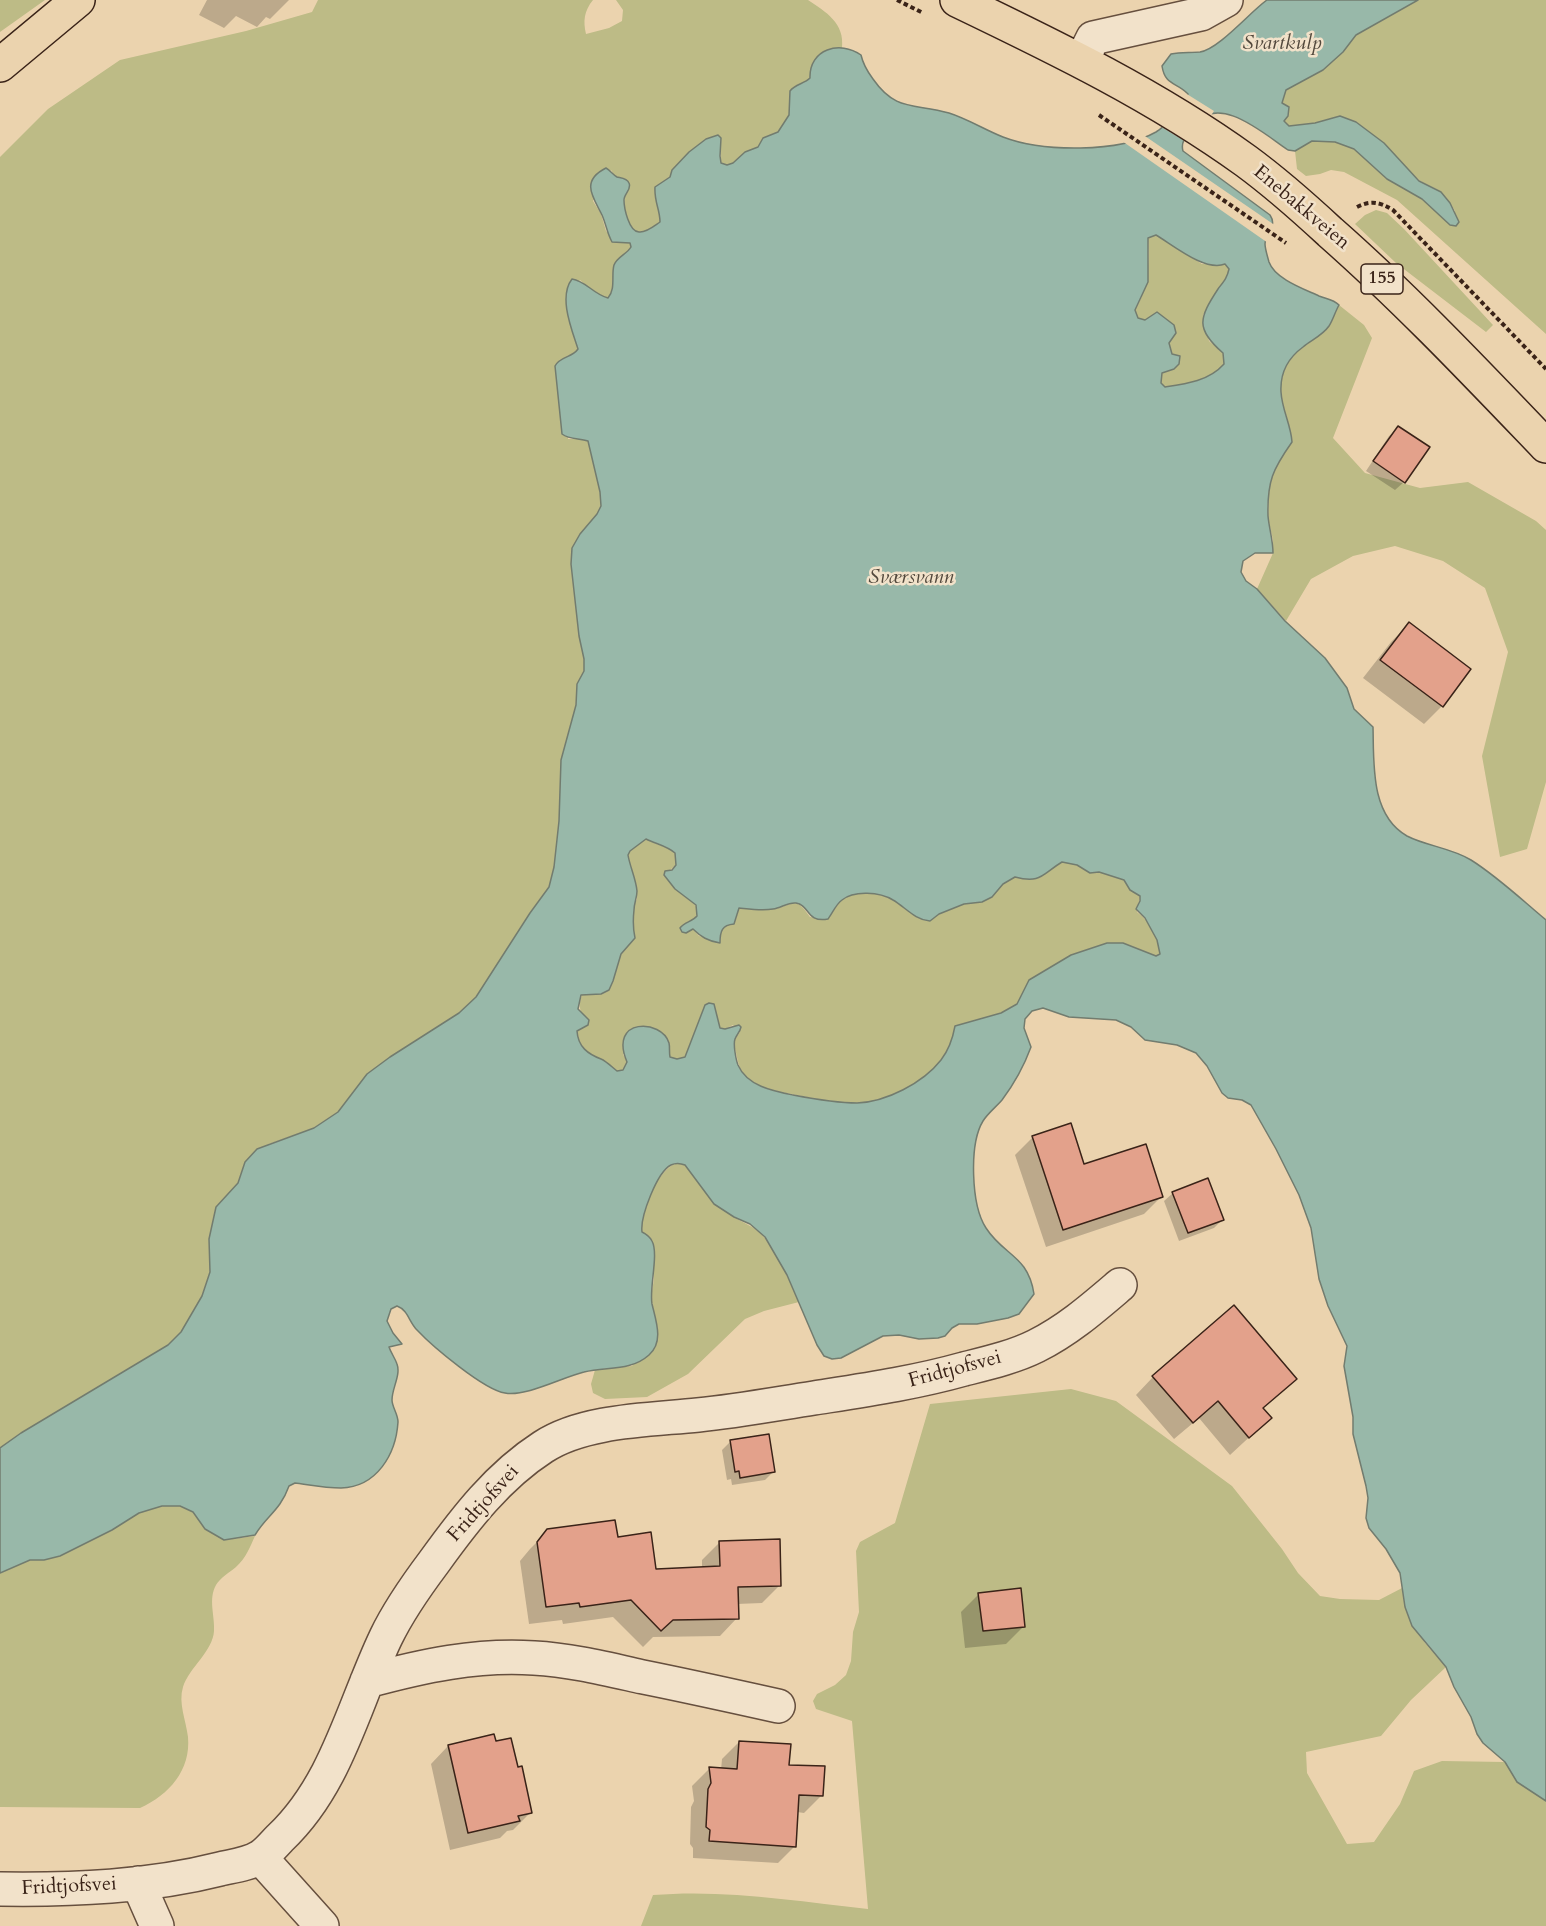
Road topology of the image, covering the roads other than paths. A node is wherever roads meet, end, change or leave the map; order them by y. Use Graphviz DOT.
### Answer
graph roads {
  1 [pos="78,0"];
  2 [pos="957,0"];
  3 [pos="1226,0"];
  4 [pos="1082,60"];
  5 [pos="0,65"];
  6 [pos="1546,446"];
  7 [pos="1120,1285"];
  8 [pos="367,1681"];
  9 [pos="778,1706"];
  10 [pos="261,1857"];
  11 [pos="138,1883"];
  12 [pos="0,1889"];
  13 [pos="157,1926"];
  14 [pos="322,1926"];
  1 -- 5 [label="main road"];
  2 -- 4 [label="main road, 155"];
  3 -- 4 [label="street"];
  4 -- 6 [label="main road, Enebakkveien / 155"];
  7 -- 8 [label="street, Fridtjofsvei"];
  8 -- 9 [label="street"];
  8 -- 10 [label="street, Fridtjofsvei"];
  10 -- 11 [label="street, Fridtjofsvei"];
  10 -- 14 [label="street"];
  11 -- 12 [label="street, Fridtjofsvei"];
  11 -- 13 [label="street, Fridtjofsvei"];
}
